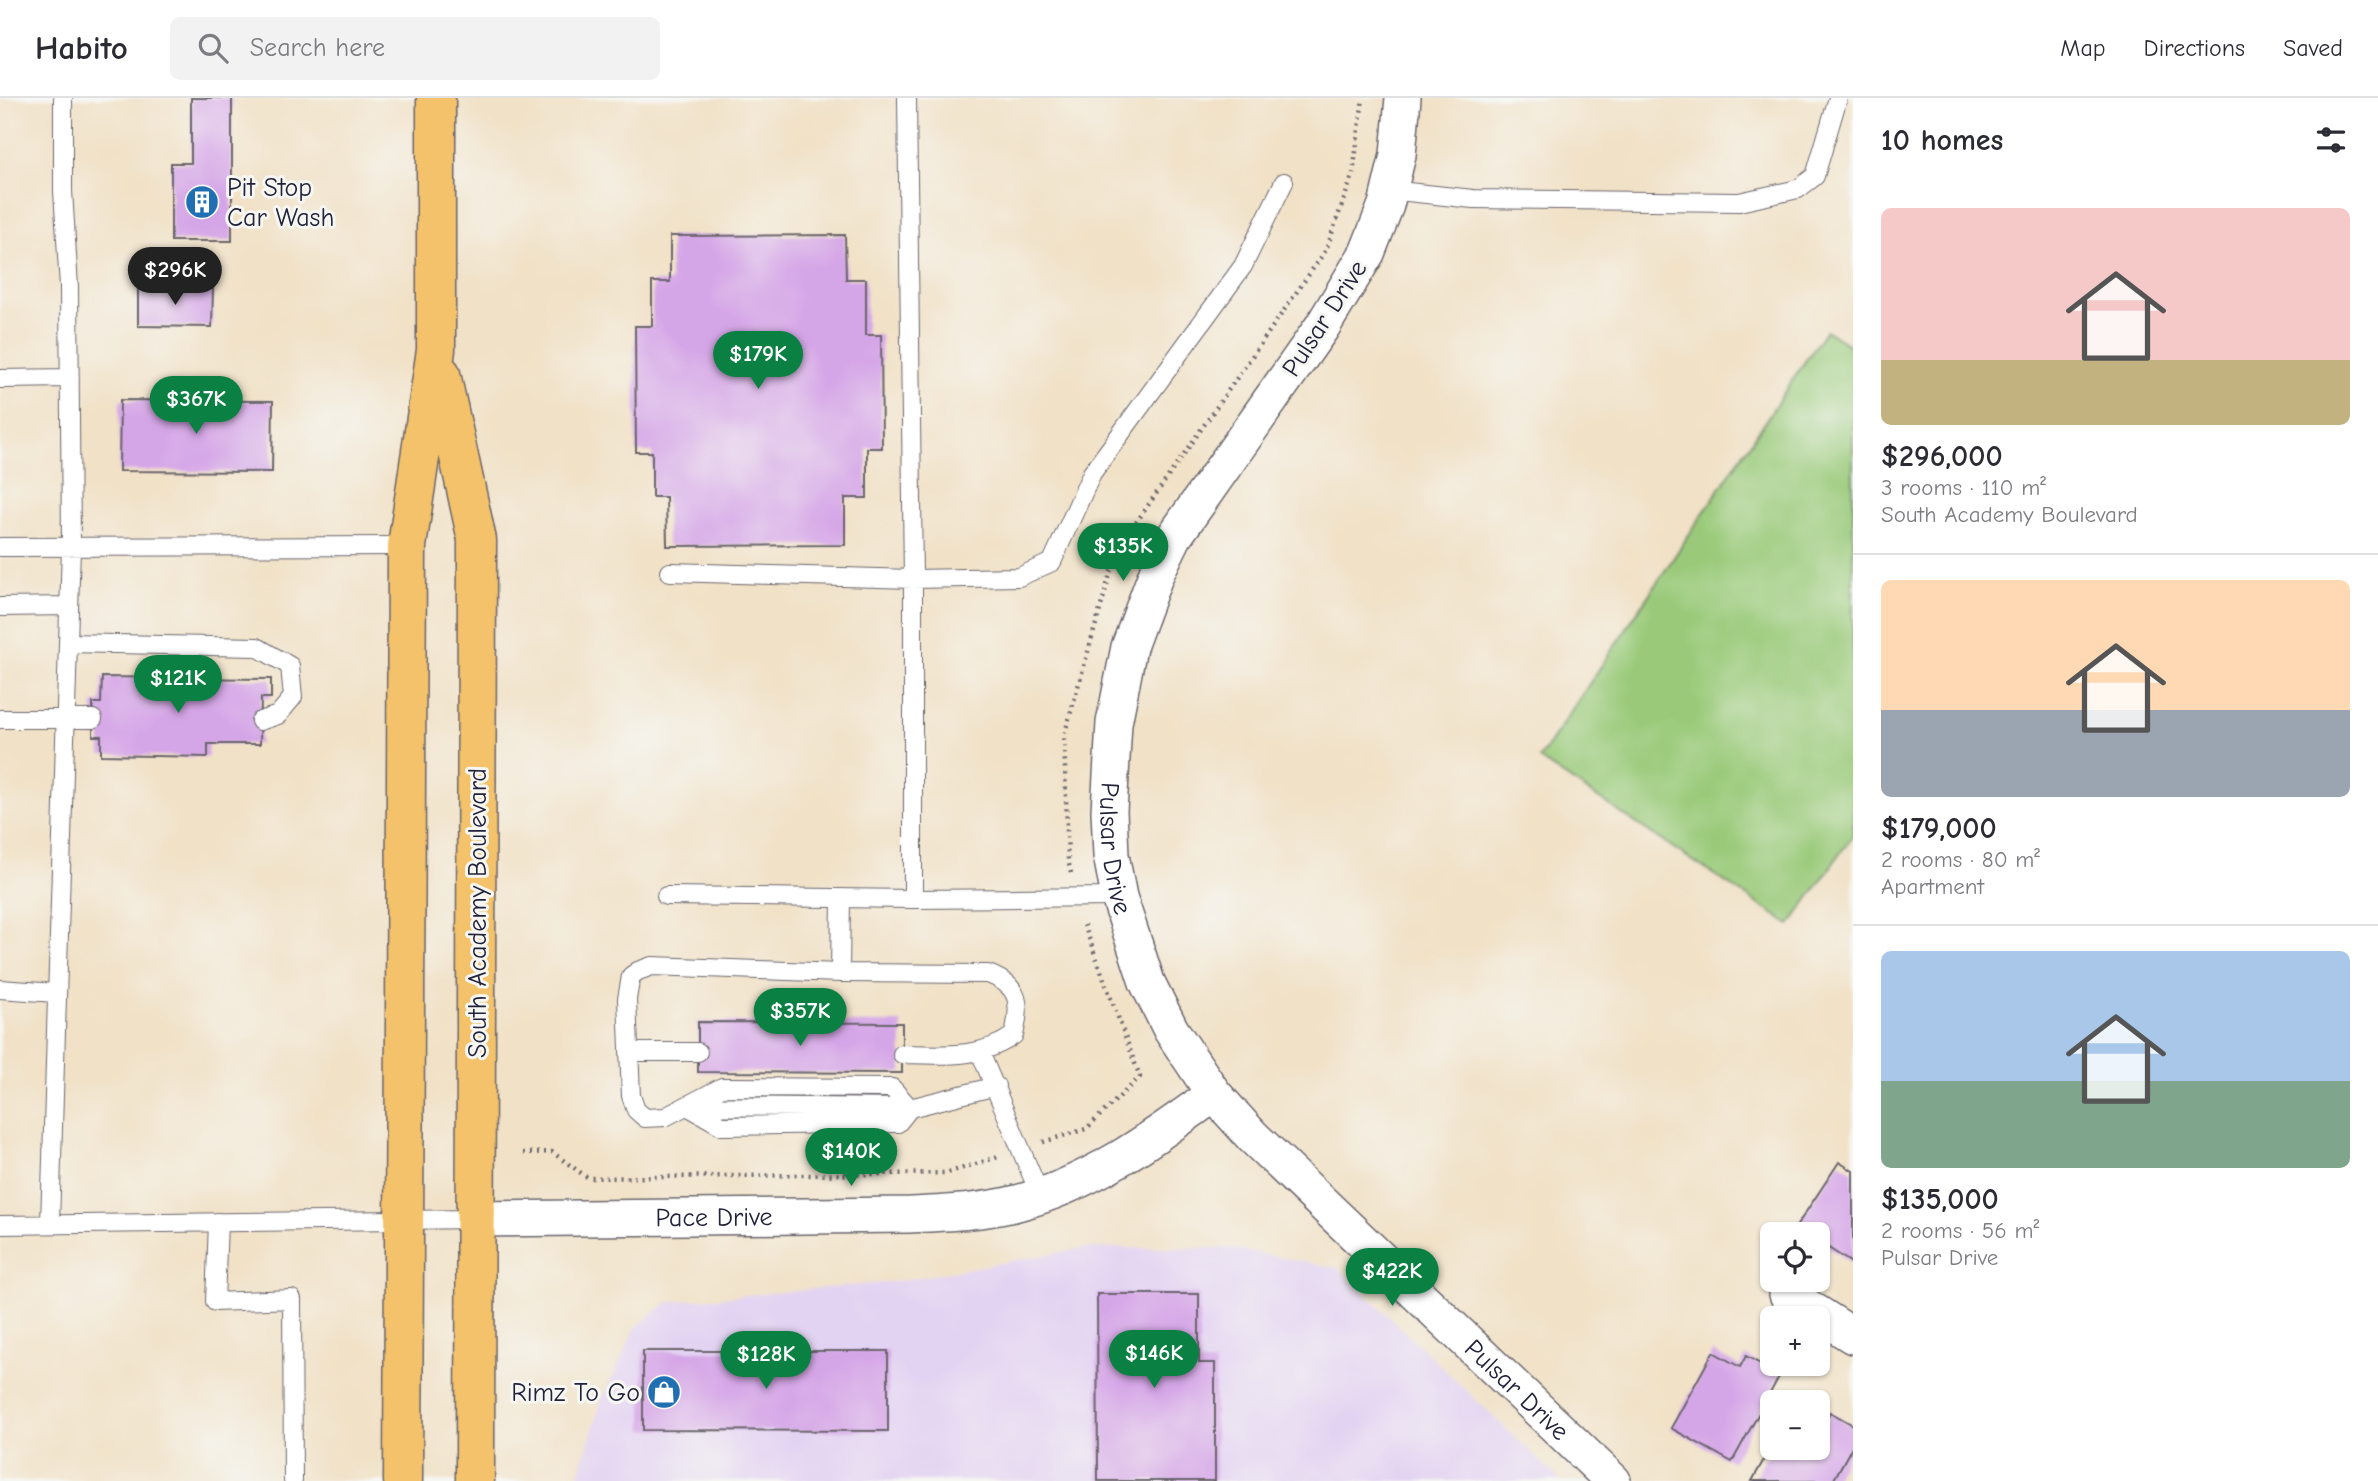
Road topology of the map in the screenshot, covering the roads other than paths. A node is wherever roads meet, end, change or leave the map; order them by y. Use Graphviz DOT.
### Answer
graph roads {
  1 [pos="63,98"];
  2 [pos="436,98"];
  3 [pos="907,98"];
  4 [pos="1403,98"];
  5 [pos="1838,98"];
  6 [pos="1284,182"];
  7 [pos="1389,190"];
  8 [pos="436,350"];
  9 [pos="70,377"];
  10 [pos="0,379"];
  11 [pos="407,546"];
  12 [pos="0,547"];
  13 [pos="71,547"];
  14 [pos="670,572"];
  15 [pos="914,579"];
  16 [pos="69,606"];
  17 [pos="0,607"];
  18 [pos="68,643"];
  19 [pos="0,719"];
  20 [pos="65,719"];
  21 [pos="93,719"];
  22 [pos="260,721"];
  23 [pos="666,896"];
  24 [pos="1119,897"];
  25 [pos="841,898"];
  26 [pos="913,899"];
  27 [pos="840,973"];
  28 [pos="0,989"];
  29 [pos="56,993"];
  30 [pos="629,1052"];
  31 [pos="698,1052"];
  32 [pos="980,1052"];
  33 [pos="902,1054"];
  34 [pos="996,1086"];
  35 [pos="1213,1094"];
  36 [pos="687,1106"];
  37 [pos="910,1108"];
  38 [pos="1040,1195"];
  39 [pos="476,1219"];
  40 [pos="404,1220"];
  41 [pos="218,1222"];
  42 [pos="50,1224"];
  43 [pos="0,1225"];
  44 [pos="1787,1294"];
  45 [pos="1853,1336"];
  46 [pos="293,1481"];
  47 [pos="403,1481"];
  48 [pos="475,1481"];
  49 [pos="1613,1481"];
  1 -- 9 [label="lane"];
  2 -- 8 [label="highway, South Academy Boulevard"];
  3 -- 15 [label="lane"];
  4 -- 7 [label="street, Pulsar Drive"];
  5 -- 7 [label="lane"];
  6 -- 15 [label="lane"];
  7 -- 24 [label="street, Pulsar Drive"];
  8 -- 11 [label="highway, South Academy Boulevard"];
  8 -- 39 [label="highway, South Academy Boulevard"];
  9 -- 10 [label="lane"];
  9 -- 13 [label="lane"];
  11 -- 13 [label="lane"];
  11 -- 40 [label="highway, South Academy Boulevard"];
  12 -- 13 [label="lane"];
  13 -- 16 [label="lane"];
  14 -- 15 [label="lane"];
  15 -- 26 [label="lane"];
  16 -- 17 [label="lane"];
  16 -- 18 [label="lane"];
  18 -- 20 [label="lane"];
  18 -- 22 [label="lane"];
  19 -- 20 [label="lane"];
  20 -- 21 [label="lane"];
  20 -- 29 [label="lane"];
  23 -- 25 [label="lane"];
  24 -- 26 [label="lane"];
  24 -- 35 [label="street, Pulsar Drive"];
  25 -- 26 [label="lane"];
  25 -- 27 [label="lane"];
  27 -- 30 [label="lane"];
  27 -- 32 [label="lane"];
  28 -- 29 [label="lane"];
  29 -- 42 [label="lane"];
  30 -- 31 [label="lane"];
  30 -- 36 [label="lane"];
  32 -- 33 [label="lane"];
  32 -- 34 [label="lane"];
  34 -- 37 [label="lane"];
  34 -- 38 [label="lane"];
  35 -- 38 [label="street, Pace Drive"];
  35 -- 49 [label="street, Pulsar Drive"];
  36 -- 37 [label="lane"];
  36 -- 37 [label="lane"];
  38 -- 39 [label="street, Pace Drive"];
  39 -- 40 [label="lane"];
  39 -- 48 [label="highway, South Academy Boulevard"];
  40 -- 41 [label="lane"];
  40 -- 47 [label="highway, South Academy Boulevard"];
  41 -- 42 [label="lane"];
  41 -- 46 [label="lane"];
  42 -- 43 [label="lane"];
  44 -- 45 [label="street"];
}
